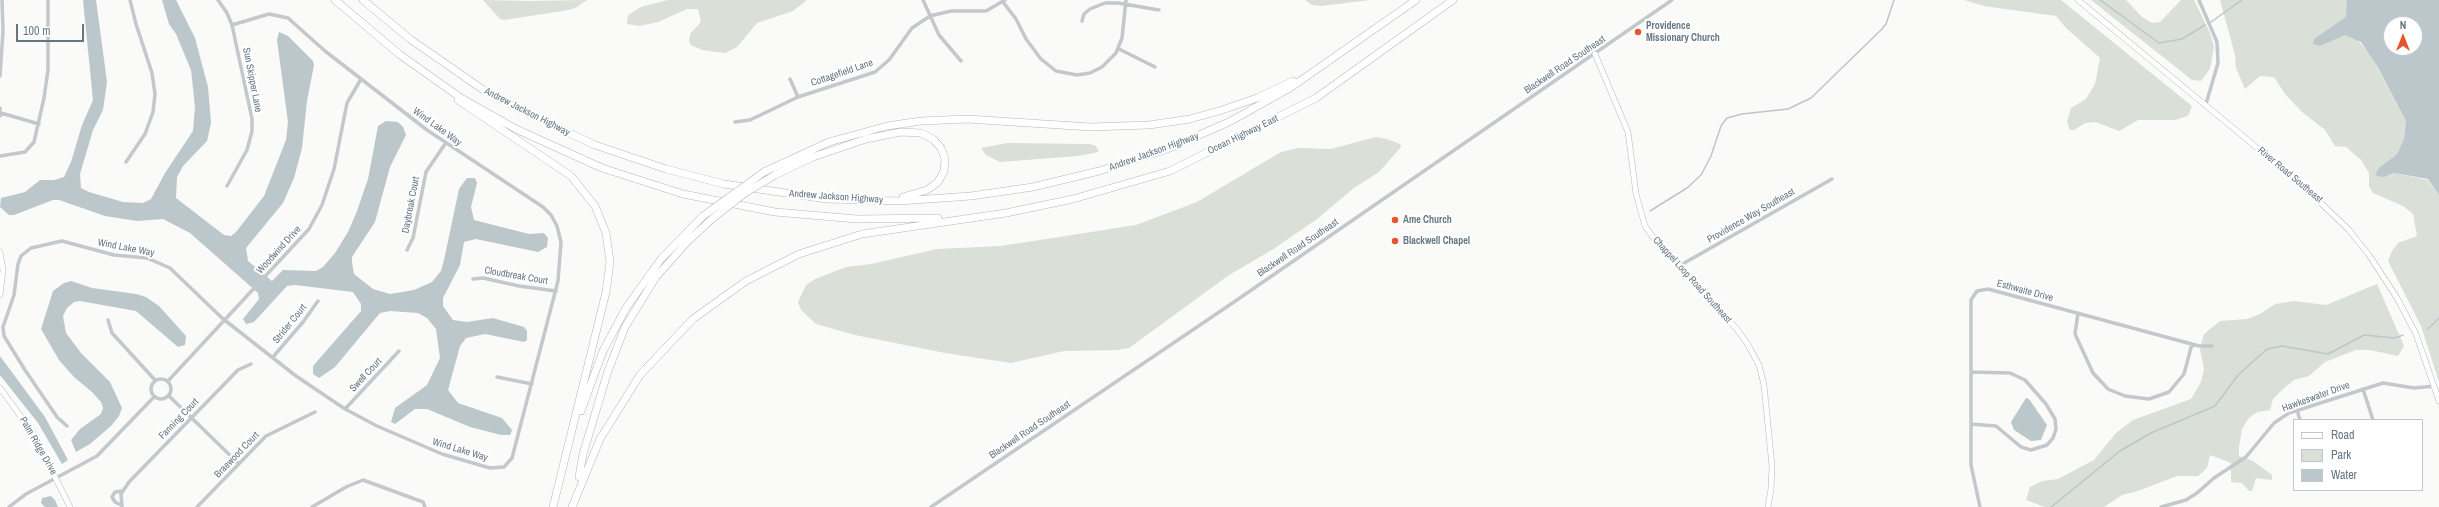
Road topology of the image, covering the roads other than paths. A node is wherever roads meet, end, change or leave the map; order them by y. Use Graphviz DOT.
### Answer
graph roads {
  1 [pos="2,0"];
  2 [pos="48,0"];
  3 [pos="130,0"];
  4 [pos="218,0"];
  5 [pos="335,0"];
  6 [pos="363,0"];
  7 [pos="923,0"];
  8 [pos="1416,0"];
  9 [pos="1453,0"];
  10 [pos="1672,0"];
  11 [pos="2078,0"];
  12 [pos="2199,0"];
  13 [pos="1004,1"];
  14 [pos="1126,2"];
  15 [pos="1159,10"];
  16 [pos="930,16"];
  17 [pos="1082,21"];
  18 [pos="232,25"];
  19 [pos="1118,49"];
  20 [pos="1595,54"];
  21 [pos="961,61"];
  22 [pos="1330,61"];
  23 [pos="1155,67"];
  24 [pos="0,76"];
  25 [pos="431,78"];
  26 [pos="361,79"];
  27 [pos="790,79"];
  28 [pos="798,97"];
  29 [pos="2206,104"];
  30 [pos="0,108"];
  31 [pos="1,115"];
  32 [pos="735,122"];
  33 [pos="39,124"];
  34 [pos="444,144"];
  35 [pos="0,156"];
  36 [pos="126,162"];
  37 [pos="1832,179"];
  38 [pos="227,186"];
  39 [pos="862,200"];
  40 [pos="1006,213"];
  41 [pos="407,250"];
  42 [pos="0,252"];
  43 [pos="1679,266"];
  44 [pos="473,279"];
  45 [pos="556,291"];
  46 [pos="0,295"];
  47 [pos="318,301"];
  48 [pos="2078,313"];
  49 [pos="108,320"];
  50 [pos="226,321"];
  51 [pos="2192,344"];
  52 [pos="2212,346"];
  53 [pos="399,351"];
  54 [pos="273,357"];
  55 [pos="251,364"];
  56 [pos="1971,372"];
  57 [pos="497,376"];
  58 [pos="155,380"];
  59 [pos="168,381"];
  60 [pos="532,384"];
  61 [pos="2434,386"];
  62 [pos="0,388"];
  63 [pos="2363,389"];
  64 [pos="169,396"];
  65 [pos="154,397"];
  66 [pos="2439,401"];
  67 [pos="345,409"];
  68 [pos="2297,410"];
  69 [pos="315,412"];
  70 [pos="191,418"];
  71 [pos="2300,419"];
  72 [pos="2373,419"];
  73 [pos="1971,424"];
  74 [pos="67,426"];
  75 [pos="567,453"];
  76 [pos="239,464"];
  77 [pos="56,478"];
  78 [pos="122,491"];
  79 [pos="576,493"];
  80 [pos="121,506"];
  81 [pos="9,507"];
  82 [pos="70,507"];
  83 [pos="197,507"];
  84 [pos="312,507"];
  85 [pos="425,507"];
  86 [pos="553,507"];
  87 [pos="572,507"];
  88 [pos="931,507"];
  89 [pos="1768,507"];
  90 [pos="1980,507"];
  91 [pos="2161,507"];
  1 -- 24 [label="street"];
  2 -- 33 [label="street"];
  3 -- 36 [label="street"];
  4 -- 18 [label="street, Sun Skipper Lane"];
  5 -- 25 [label="highway, Andrew Jackson Highway"];
  6 -- 39 [label="highway, Andrew Jackson Highway"];
  7 -- 16 [label="street"];
  8 -- 22 [label="highway"];
  9 -- 40 [label="highway, Ocean Highway East"];
  10 -- 20 [label="street, Blackwell Road Southeast"];
  11 -- 29 [label="street, River Road Southeast"];
  12 -- 29 [label="street"];
  13 -- 16 [label="street, Cottagefield Lane"];
  13 -- 19 [label="street"];
  14 -- 15 [label="street"];
  14 -- 17 [label="street"];
  14 -- 19 [label="street"];
  16 -- 21 [label="street"];
  16 -- 28 [label="street, Cottagefield Lane"];
  18 -- 26 [label="street, Wind Lake Way"];
  18 -- 38 [label="street, Sun Skipper Lane"];
  19 -- 23 [label="street"];
  20 -- 43 [label="street, Chappel Loop Road Southeast"];
  20 -- 88 [label="street, Blackwell Road Southeast"];
  22 -- 39 [label="highway, Andrew Jackson Highway"];
  22 -- 75 [label="highway, bridge"];
  25 -- 40 [label="highway, Andrew Jackson Highway"];
  25 -- 75 [label="highway"];
  26 -- 34 [label="street, Wind Lake Way"];
  26 -- 50 [label="street, Woodwind Drive"];
  27 -- 28 [label="street"];
  28 -- 32 [label="street, Cottagefield Lane"];
  29 -- 61 [label="street, River Road Southeast"];
  30 -- 31 [label="street"];
  31 -- 33 [label="street"];
  33 -- 35 [label="street"];
  34 -- 41 [label="street, Daybreak Court"];
  34 -- 45 [label="street, Wind Lake Way"];
  37 -- 43 [label="street, Providence Way Southeast"];
  39 -- 79 [label="highway, bridge"];
  40 -- 79 [label="highway"];
  42 -- 46 [label="street"];
  43 -- 89 [label="street, Chappel Loop Road Southeast"];
  44 -- 45 [label="street, Cloudbreak Court"];
  45 -- 60 [label="street, Wind Lake Way"];
  47 -- 54 [label="street, Strider Court"];
  48 -- 51 [label="street, Esthwaite Drive"];
  48 -- 51 [label="street"];
  48 -- 56 [label="street, Esthwaite Drive"];
  49 -- 58 [label="street"];
  50 -- 54 [label="street, Wind Lake Way"];
  50 -- 59 [label="street, Woodwind Drive"];
  50 -- 74 [label="street, Wind Lake Way"];
  51 -- 52 [label="street, Esthwaite Drive"];
  53 -- 67 [label="street, Swell Court"];
  54 -- 67 [label="street, Wind Lake Way"];
  55 -- 70 [label="street, Fanning Court"];
  56 -- 73 [label="street, Esthwaite Drive"];
  56 -- 73 [label="street"];
  57 -- 60 [label="street"];
  58 -- 59 [label="street"];
  58 -- 65 [label="street"];
  59 -- 64 [label="street"];
  60 -- 67 [label="street, Wind Lake Way"];
  61 -- 63 [label="street, Hawkeswater Drive"];
  61 -- 66 [label="street, River Road Southeast"];
  62 -- 77 [label="street, Palm Ridge Drive"];
  63 -- 68 [label="street, Hawkeswater Drive"];
  63 -- 72 [label="street"];
  64 -- 65 [label="street"];
  64 -- 70 [label="street"];
  65 -- 77 [label="street"];
  68 -- 71 [label="street"];
  68 -- 91 [label="street, Hawkeswater Drive"];
  69 -- 76 [label="street, Braewood Court"];
  70 -- 76 [label="street"];
  70 -- 78 [label="street, Fanning Court"];
  73 -- 90 [label="street, Esthwaite Drive"];
  75 -- 86 [label="highway"];
  76 -- 83 [label="street, Braewood Court"];
  77 -- 81 [label="street"];
  77 -- 82 [label="street, Palm Ridge Drive"];
  78 -- 80 [label="street, Fanning Court"];
  78 -- 80 [label="street, Fanning Court"];
  79 -- 87 [label="highway"];
  84 -- 85 [label="street"];
}
